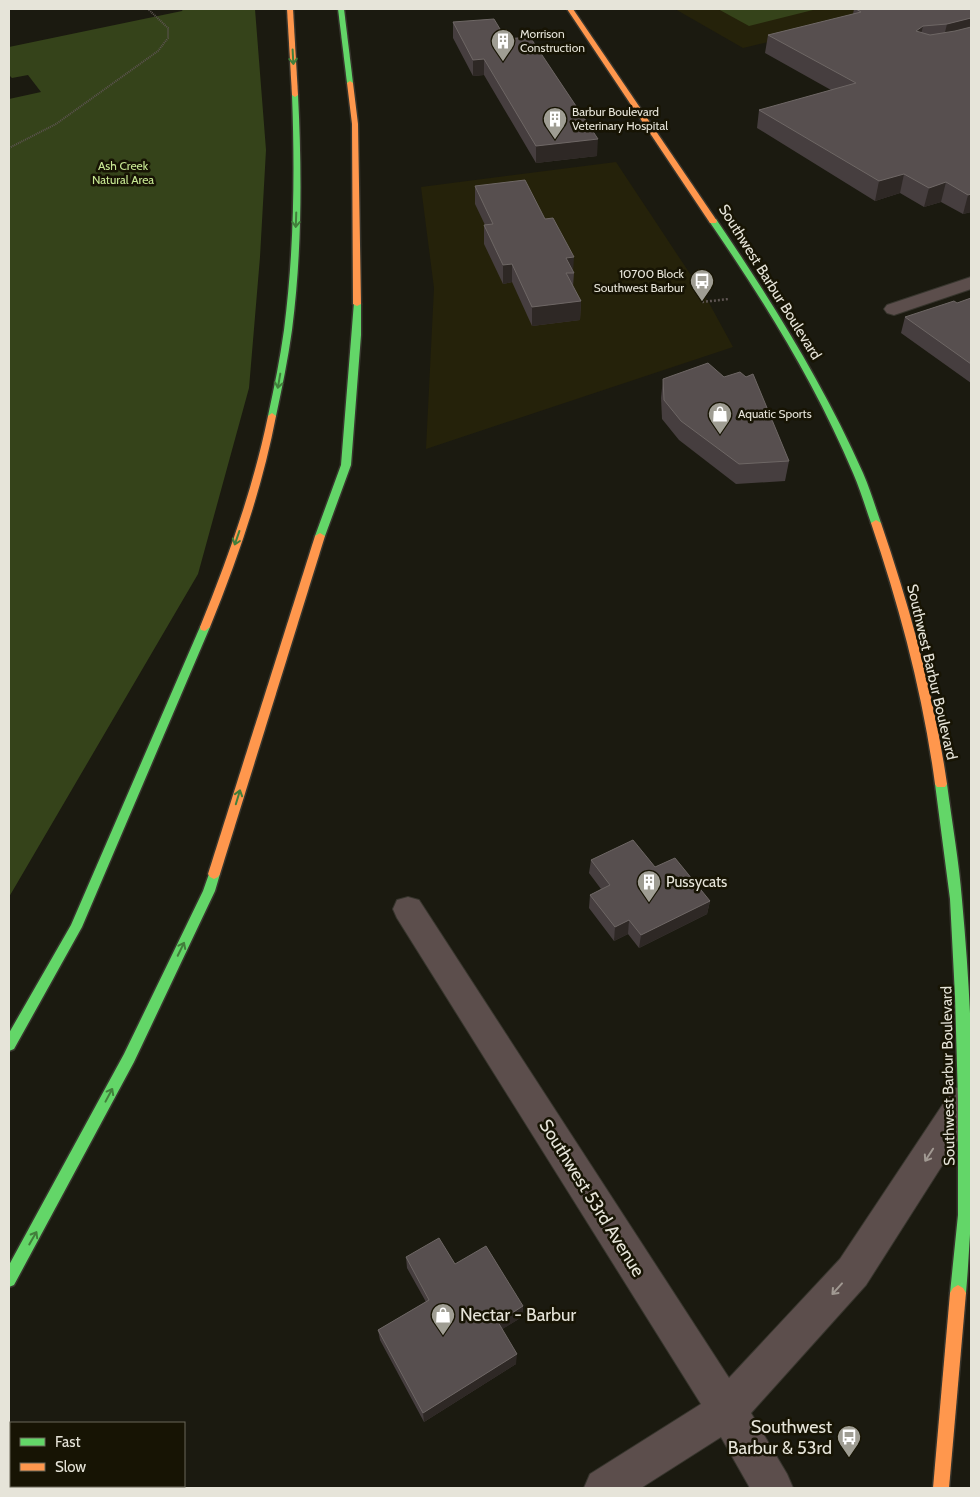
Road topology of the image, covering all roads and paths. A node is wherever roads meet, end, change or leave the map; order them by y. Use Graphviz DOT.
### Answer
graph roads {
  1 [pos="148,9"];
  2 [pos="290,9"];
  3 [pos="341,9"];
  4 [pos="570,9"];
  5 [pos="9,148"];
  6 [pos="971,283"];
  7 [pos="894,309"];
  8 [pos="408,910"];
  9 [pos="9,1045"];
  10 [pos="965,1100"];
  11 [pos="9,1280"];
  12 [pos="727,1410"];
  13 [pos="604,1488"];
  14 [pos="773,1488"];
  15 [pos="941,1488"];
  1 -- 5 [label="path"];
  2 -- 9 [label="main road, one-way"];
  11 -- 3 [label="main road, one-way"];
  4 -- 10 [label="main road, Southwest Barbur Boulevard"];
  6 -- 7 [label="street"];
  8 -- 12 [label="street, Southwest 53rd Avenue"];
  10 -- 12 [label="street, one-way"];
  10 -- 15 [label="main road, Southwest Barbur Boulevard"];
  12 -- 13 [label="street"];
  12 -- 14 [label="street, Southwest 53rd Avenue"];
}
